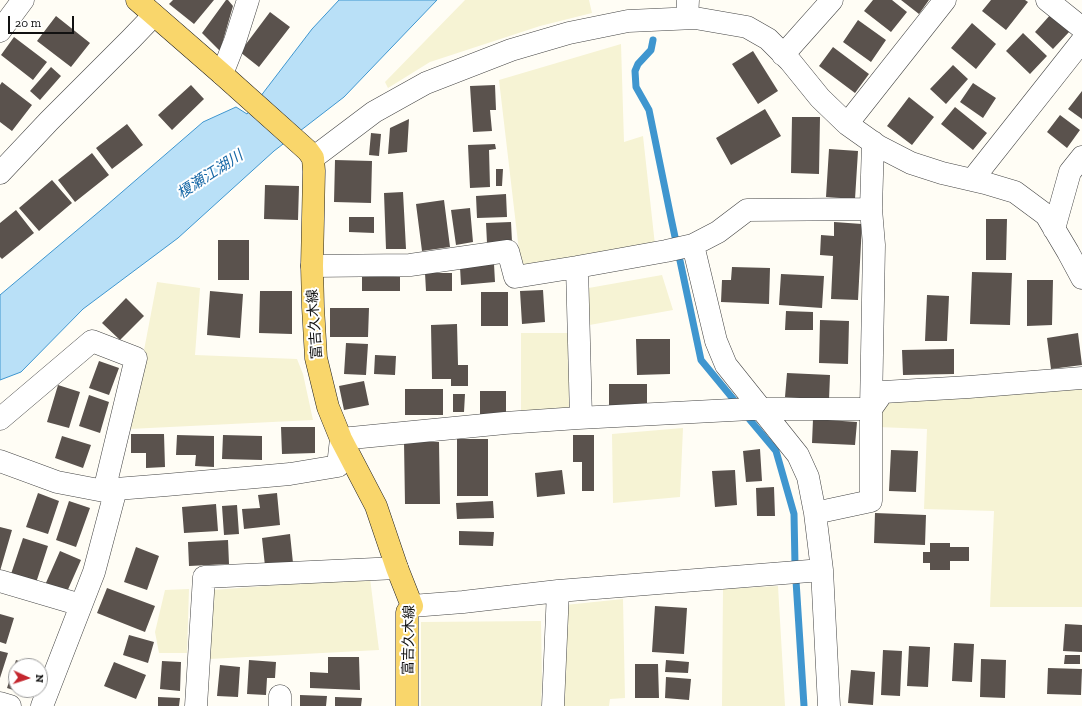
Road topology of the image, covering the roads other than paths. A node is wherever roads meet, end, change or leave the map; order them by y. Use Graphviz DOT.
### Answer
graph roads {
  1 [pos="23,0"];
  2 [pos="137,0"];
  3 [pos="248,0"];
  4 [pos="832,0"];
  5 [pos="945,0"];
  6 [pos="1048,0"];
  7 [pos="687,9"];
  8 [pos="154,15"];
  9 [pos="1082,28"];
  10 [pos="0,31"];
  11 [pos="1082,41"];
  12 [pos="783,55"];
  13 [pos="222,74"];
  14 [pos="847,124"];
  15 [pos="873,142"];
  16 [pos="306,151"];
  17 [pos="1082,156"];
  18 [pos="0,173"];
  19 [pos="972,180"];
  20 [pos="871,209"];
  21 [pos="1054,229"];
  22 [pos="682,248"];
  23 [pos="312,266"];
  24 [pos="578,267"];
  25 [pos="1082,278"];
  26 [pos="1082,378"];
  27 [pos="756,409"];
  28 [pos="871,409"];
  29 [pos="581,418"];
  30 [pos="0,419"];
  31 [pos="341,439"];
  32 [pos="0,461"];
  33 [pos="110,490"];
  34 [pos="815,513"];
  35 [pos="397,568"];
  36 [pos="820,570"];
  37 [pos="0,581"];
  38 [pos="558,591"];
  39 [pos="81,605"];
  40 [pos="412,606"];
  41 [pos="0,703"];
  42 [pos="10,706"];
  43 [pos="42,706"];
  44 [pos="196,706"];
  45 [pos="407,706"];
  46 [pos="552,706"];
  47 [pos="829,706"];
  1 -- 10 [label="street"];
  2 -- 8 [label="main road"];
  3 -- 13 [label="street"];
  4 -- 12 [label="street"];
  5 -- 14 [label="street"];
  6 -- 9 [label="street"];
  7 -- 12 [label="street"];
  7 -- 16 [label="street"];
  8 -- 13 [label="main road"];
  8 -- 18 [label="street"];
  11 -- 19 [label="street"];
  12 -- 14 [label="street"];
  13 -- 16 [label="main road"];
  14 -- 15 [label="street"];
  15 -- 19 [label="street"];
  15 -- 20 [label="street"];
  16 -- 23 [label="main road, 富吉久木線"];
  17 -- 21 [label="street"];
  19 -- 21 [label="street"];
  20 -- 22 [label="street"];
  20 -- 28 [label="street"];
  21 -- 25 [label="street"];
  22 -- 24 [label="street"];
  22 -- 27 [label="street"];
  23 -- 24 [label="street"];
  23 -- 31 [label="main road, 富吉久木線"];
  24 -- 29 [label="street"];
  26 -- 28 [label="street"];
  27 -- 28 [label="street"];
  27 -- 29 [label="street"];
  27 -- 34 [label="street"];
  28 -- 34 [label="street"];
  29 -- 31 [label="street"];
  30 -- 33 [label="street"];
  31 -- 33 [label="street"];
  31 -- 35 [label="main road, 富吉久木線"];
  32 -- 33 [label="street"];
  33 -- 39 [label="street"];
  34 -- 36 [label="street"];
  35 -- 40 [label="main road, 富吉久木線"];
  35 -- 44 [label="street"];
  36 -- 38 [label="street"];
  36 -- 47 [label="street"];
  37 -- 39 [label="street"];
  38 -- 40 [label="street"];
  38 -- 46 [label="street"];
  39 -- 43 [label="street"];
  40 -- 45 [label="main road, 富吉久木線"];
  41 -- 42 [label="street"];
}
